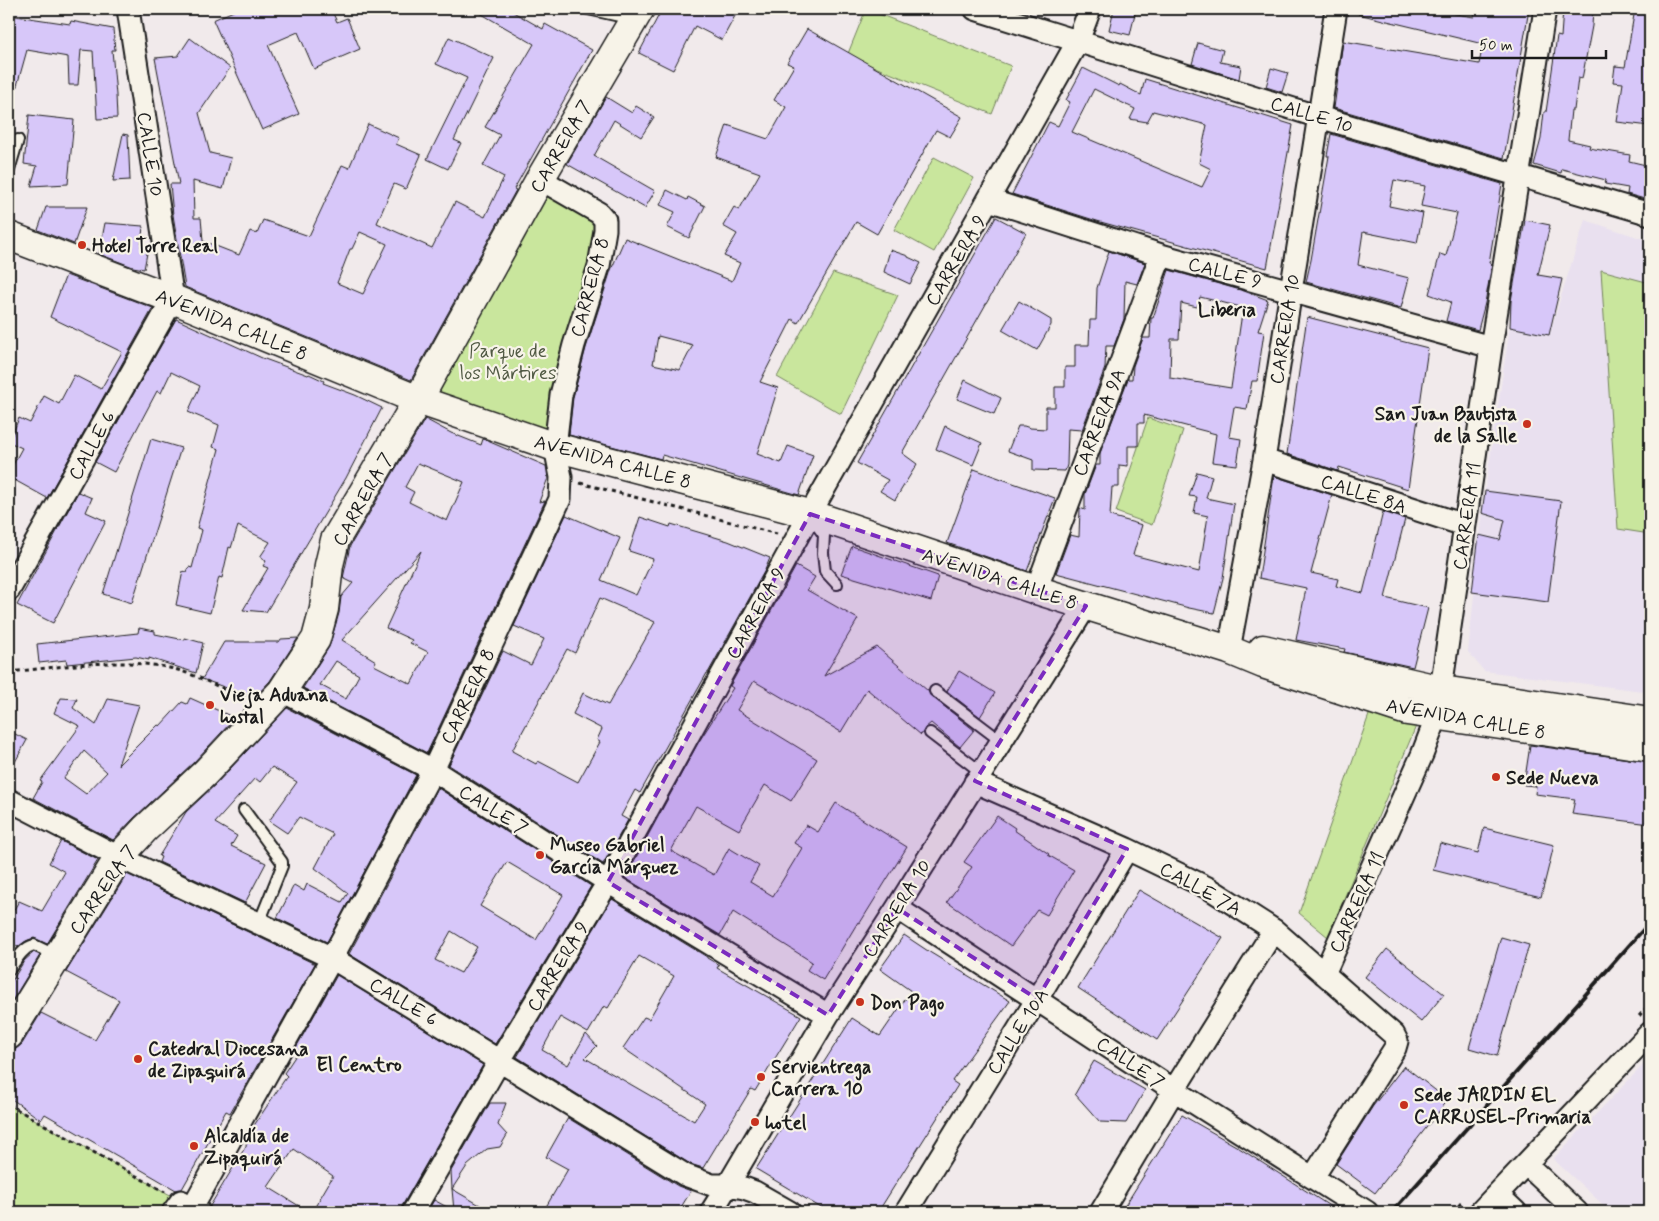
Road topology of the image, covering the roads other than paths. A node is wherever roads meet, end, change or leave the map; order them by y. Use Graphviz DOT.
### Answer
graph roads {
  1 [pos="128,9"];
  2 [pos="588,9"];
  3 [pos="975,9"];
  4 [pos="1090,9"];
  5 [pos="1336,9"];
  6 [pos="1546,9"];
  7 [pos="637,14"];
  8 [pos="1078,41"];
  9 [pos="1319,117"];
  10 [pos="18,140"];
  11 [pos="9,170"];
  12 [pos="1518,176"];
  13 [pos="540,179"];
  14 [pos="989,200"];
  15 [pos="1650,214"];
  16 [pos="9,236"];
  17 [pos="1161,255"];
  18 [pos="1290,290"];
  19 [pos="173,300"];
  20 [pos="1490,347"];
  21 [pos="418,400"];
  22 [pos="554,447"];
  23 [pos="1264,460"];
  24 [pos="804,523"];
  25 [pos="1464,526"];
  26 [pos="837,584"];
  27 [pos="9,590"];
  28 [pos="1036,590"];
  29 [pos="1086,606"];
  30 [pos="1229,650"];
  31 [pos="1442,690"];
  32 [pos="935,691"];
  33 [pos="274,700"];
  34 [pos="1437,716"];
  35 [pos="1650,720"];
  36 [pos="930,733"];
  37 [pos="1001,741"];
  38 [pos="1650,747"];
  39 [pos="433,770"];
  40 [pos="978,777"];
  41 [pos="9,800"];
  42 [pos="244,810"];
  43 [pos="1127,849"];
  44 [pos="119,857"];
  45 [pos="608,882"];
  46 [pos="897,908"];
  47 [pos="259,923"];
  48 [pos="1274,930"];
  49 [pos="58,956"];
  50 [pos="332,958"];
  51 [pos="9,970"];
  52 [pos="1324,974"];
  53 [pos="1037,999"];
  54 [pos="828,1016"];
  55 [pos="1650,1033"];
  56 [pos="9,1036"];
  57 [pos="500,1060"];
  58 [pos="1174,1090"];
  59 [pos="1526,1164"];
  60 [pos="1313,1177"];
  61 [pos="728,1185"];
  62 [pos="1497,1194"];
  63 [pos="186,1208"];
  64 [pos="1358,1210"];
  65 [pos="413,1212"];
  66 [pos="711,1212"];
  67 [pos="790,1212"];
  68 [pos="906,1212"];
  69 [pos="1100,1212"];
  70 [pos="1480,1212"];
  71 [pos="1516,1212"];
  72 [pos="1577,1212"];
  1 -- 19 [label="street, CALLE 10"];
  2 -- 7 [label="lane"];
  3 -- 8 [label="street, CALLE 10"];
  4 -- 8 [label="street, CARRERA 9"];
  5 -- 9 [label="street, CARRERA 10"];
  6 -- 12 [label="street, CARRERA 11"];
  7 -- 13 [label="main road, CARRERA 7"];
  8 -- 9 [label="street, CALLE 10"];
  8 -- 14 [label="street, CARRERA 9"];
  9 -- 12 [label="street, CALLE 10"];
  9 -- 18 [label="street, CARRERA 10"];
  10 -- 11 [label="lane"];
  12 -- 15 [label="street, CALLE 10"];
  12 -- 20 [label="street, CARRERA 11"];
  13 -- 21 [label="main road, CARRERA 7"];
  13 -- 22 [label="street, CARRERA 8"];
  14 -- 17 [label="street, CALLE 9"];
  14 -- 24 [label="street, CARRERA 9"];
  16 -- 19 [label="main road, AVENIDA CALLE 8"];
  17 -- 18 [label="street, CALLE 9"];
  17 -- 28 [label="street, CARRERA 9A"];
  18 -- 20 [label="street, CALLE 9"];
  18 -- 23 [label="street, CARRERA 10"];
  19 -- 21 [label="main road, AVENIDA CALLE 8"];
  19 -- 27 [label="street, CALLE 6"];
  20 -- 25 [label="street, CARRERA 11"];
  21 -- 22 [label="main road, AVENIDA CALLE 8"];
  21 -- 33 [label="main road, CARRERA 7"];
  22 -- 24 [label="main road, AVENIDA CALLE 8"];
  22 -- 39 [label="street, CARRERA 8"];
  23 -- 25 [label="street, CALLE 8A"];
  23 -- 30 [label="street, CARRERA 10"];
  24 -- 26 [label="lane"];
  24 -- 28 [label="main road, AVENIDA CALLE 8"];
  24 -- 45 [label="street, CARRERA 9"];
  25 -- 31 [label="street, CARRERA 11"];
  28 -- 29 [label="main road, AVENIDA CALLE 8"];
  29 -- 30 [label="main road, AVENIDA CALLE 8"];
  29 -- 37 [label="street, CARRERA 10"];
  30 -- 31 [label="main road, AVENIDA CALLE 8"];
  30 -- 34 [label="main road, AVENIDA CALLE 8"];
  31 -- 34 [label="street, CARRERA 11"];
  31 -- 35 [label="main road, AVENIDA CALLE 8"];
  32 -- 37 [label="lane"];
  33 -- 39 [label="street, CALLE 7"];
  33 -- 44 [label="main road, CARRERA 7"];
  34 -- 38 [label="main road, AVENIDA CALLE 8"];
  34 -- 52 [label="street, CARRERA 11"];
  36 -- 40 [label="lane"];
  37 -- 40 [label="street, CARRERA 10"];
  39 -- 45 [label="street, CALLE 7"];
  39 -- 50 [label="street, CARRERA 8"];
  40 -- 43 [label="street, CALLE 7A"];
  40 -- 46 [label="street, CARRERA 10"];
  41 -- 44 [label="street, CALLE 6"];
  42 -- 47 [label="lane"];
  43 -- 48 [label="street, CALLE 7A"];
  43 -- 53 [label="street, CALLE 10A"];
  44 -- 47 [label="street, CALLE 6"];
  44 -- 49 [label="main road, CARRERA 7"];
  45 -- 54 [label="street, CALLE 7"];
  45 -- 57 [label="street, CARRERA 9"];
  46 -- 53 [label="street, CALLE 7"];
  46 -- 54 [label="street, CARRERA 10"];
  47 -- 50 [label="street, CALLE 6"];
  48 -- 52 [label="street, CALLE 7A"];
  48 -- 58 [label="street"];
  49 -- 51 [label="lane"];
  49 -- 56 [label="main road, CARRERA 7"];
  50 -- 57 [label="street, CALLE 6"];
  50 -- 63 [label="street, CARRERA 8"];
  52 -- 60 [label="street, CALLE 7A"];
  53 -- 58 [label="street, CALLE 7"];
  53 -- 68 [label="street, CALLE 10A"];
  54 -- 61 [label="street, CARRERA 10"];
  55 -- 59 [label="street"];
  57 -- 61 [label="street, CALLE 6"];
  57 -- 65 [label="street, CARRERA 9"];
  58 -- 60 [label="street, CALLE 7"];
  58 -- 69 [label="street"];
  59 -- 62 [label="street"];
  59 -- 72 [label="street"];
  60 -- 64 [label="street, CALLE 7"];
  61 -- 66 [label="street, CARRERA 10"];
  61 -- 67 [label="street, CALLE 6"];
  62 -- 70 [label="street"];
  62 -- 71 [label="street"];
}
